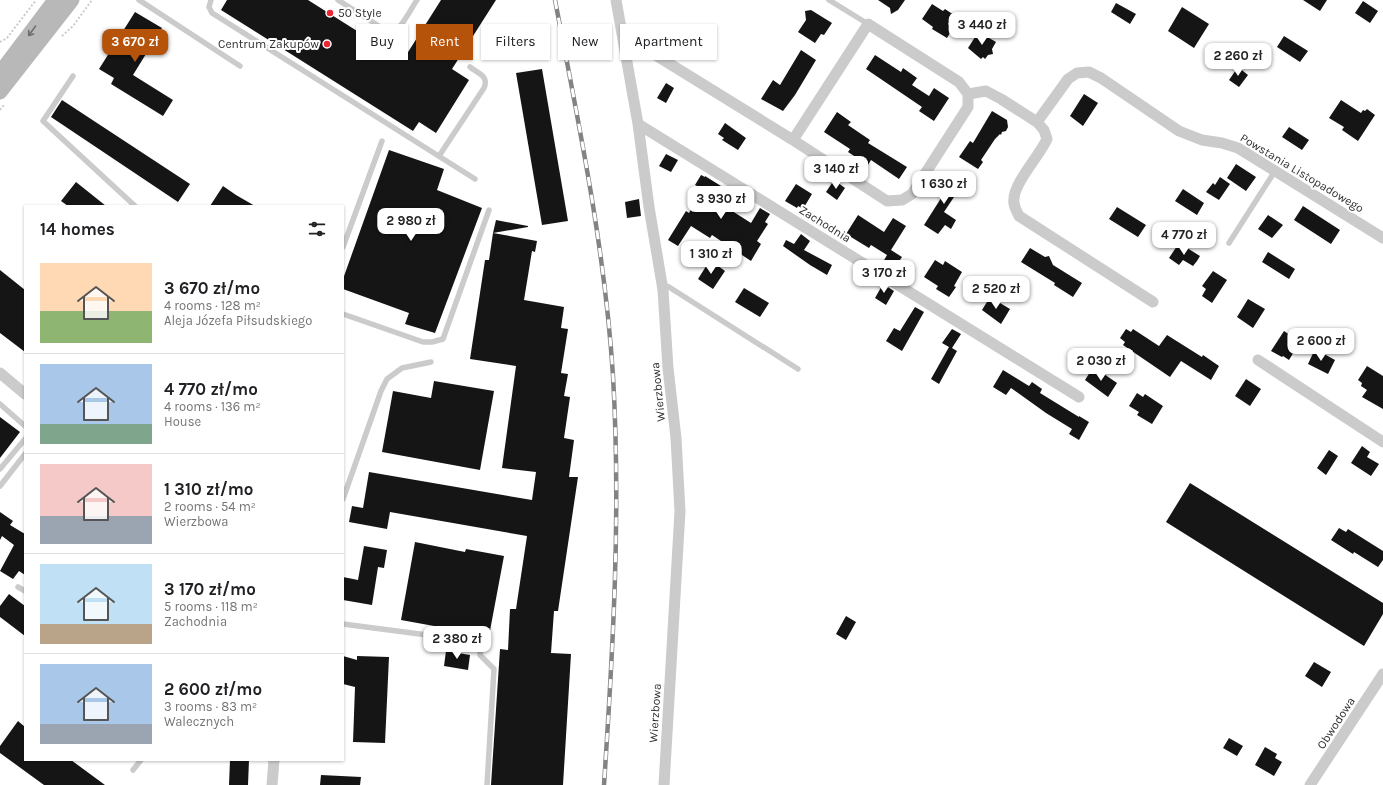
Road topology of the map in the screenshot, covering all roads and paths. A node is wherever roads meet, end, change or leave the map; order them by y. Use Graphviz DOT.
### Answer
graph roads {
  1 [pos="36,0"];
  2 [pos="55,0"];
  3 [pos="72,0"];
  4 [pos="139,0"];
  5 [pos="211,0"];
  6 [pos="338,0"];
  7 [pos="417,0"];
  8 [pos="616,0"];
  9 [pos="829,0"];
  10 [pos="621,24"];
  11 [pos="868,24"];
  12 [pos="0,42"];
  13 [pos="627,60"];
  14 [pos="663,60"];
  15 [pos="240,66"];
  16 [pos="470,67"];
  17 [pos="3,72"];
  18 [pos="73,76"];
  19 [pos="0,92"];
  20 [pos="968,94"];
  21 [pos="1037,122"];
  22 [pos="638,124"];
  23 [pos="793,140"];
  24 [pos="382,141"];
  25 [pos="439,156"];
  26 [pos="1275,171"];
  27 [pos="475,179"];
  28 [pos="134,205"];
  29 [pos="489,210"];
  30 [pos="1383,238"];
  31 [pos="1229,243"];
  32 [pos="344,244"];
  33 [pos="662,285"];
  34 [pos="1153,302"];
  35 [pos="344,314"];
  36 [pos="1258,360"];
  37 [pos="431,362"];
  38 [pos="798,369"];
  39 [pos="0,373"];
  40 [pos="24,393"];
  41 [pos="1080,397"];
  42 [pos="0,404"];
  43 [pos="24,425"];
  44 [pos="24,440"];
  45 [pos="1383,442"];
  46 [pos="24,455"];
  47 [pos="0,469"];
  48 [pos="1,483"];
  49 [pos="344,496"];
  50 [pos="18,587"];
  51 [pos="24,590"];
  52 [pos="344,624"];
  53 [pos="1383,674"];
  54 [pos="140,761"];
  55 [pos="274,761"];
  56 [pos="133,770"];
  57 [pos="272,785"];
  58 [pos="487,785"];
  59 [pos="664,785"];
  60 [pos="1310,785"];
  1 -- 12 [label="path"];
  2 -- 17 [label="main road, one-way"];
  3 -- 17 [label="main road"];
  4 -- 15 [label="lane"];
  5 -- 25 [label="lane"];
  6 -- 7 [label="lane"];
  8 -- 10 [label="street, Wierzbowa"];
  9 -- 11 [label="lane"];
  11 -- 20 [label="street"];
  11 -- 23 [label="street"];
  13 -- 22 [label="street, Wierzbowa"];
  14 -- 23 [label="street"];
  16 -- 25 [label="lane"];
  17 -- 19 [label="main road"];
  18 -- 28 [label="lane"];
  20 -- 21 [label="street"];
  20 -- 23 [label="street"];
  21 -- 26 [label="street, Powstania Listopadowego"];
  21 -- 34 [label="street"];
  22 -- 33 [label="street, Wierzbowa"];
  22 -- 41 [label="street, Zachodnia"];
  24 -- 32 [label="lane"];
  25 -- 27 [label="lane"];
  26 -- 30 [label="street, Powstania Listopadowego"];
  26 -- 31 [label="lane"];
  29 -- 35 [label="lane"];
  33 -- 38 [label="lane"];
  33 -- 59 [label="street, Wierzbowa"];
  36 -- 45 [label="street"];
  37 -- 49 [label="lane"];
  39 -- 40 [label="street"];
  42 -- 43 [label="lane"];
  44 -- 47 [label="lane"];
  46 -- 48 [label="lane"];
  50 -- 51 [label="lane"];
  52 -- 58 [label="lane"];
  53 -- 60 [label="street, Obwodowa"];
  54 -- 56 [label="lane"];
  55 -- 57 [label="street"];
}
